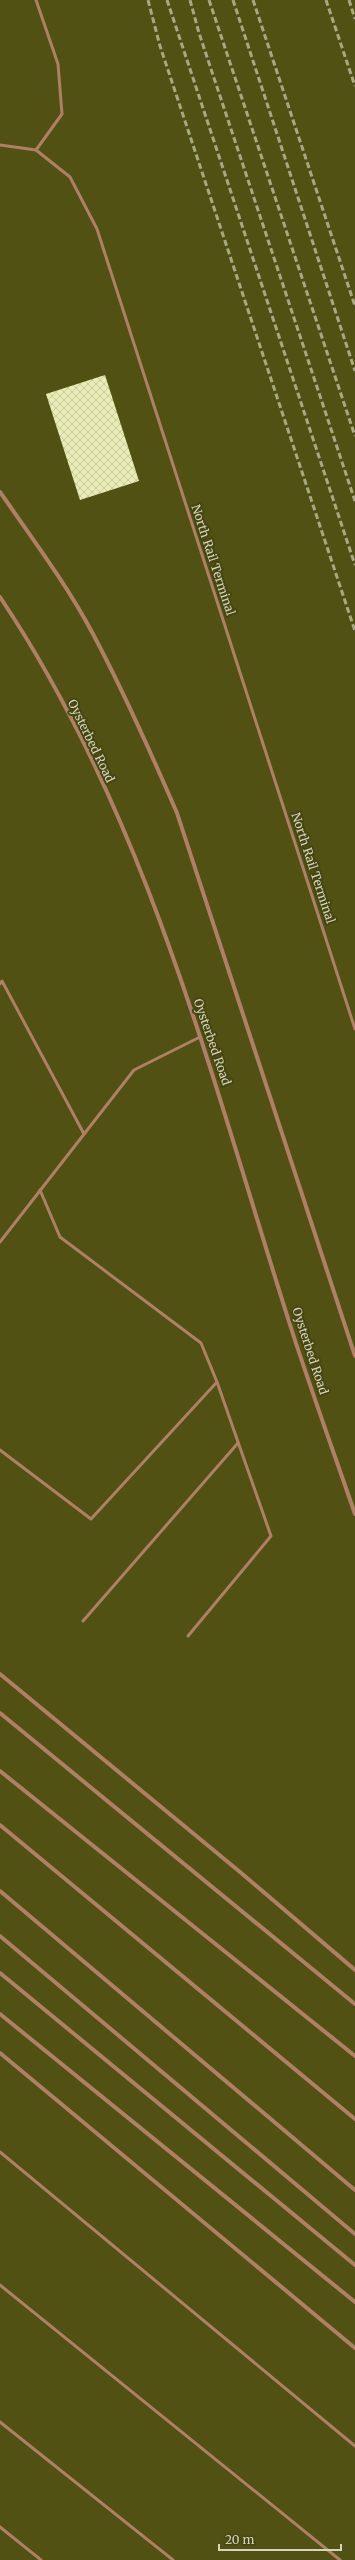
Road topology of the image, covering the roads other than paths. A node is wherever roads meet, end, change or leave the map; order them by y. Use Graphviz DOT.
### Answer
graph roads {
  1 [pos="36,0"];
  2 [pos="0,144"];
  3 [pos="36,150"];
  4 [pos="0,492"];
  5 [pos="0,597"];
  6 [pos="0,984"];
  7 [pos="355,1029"];
  8 [pos="200,1037"];
  9 [pos="84,1134"];
  10 [pos="40,1190"];
  11 [pos="0,1242"];
  12 [pos="355,1356"];
  13 [pos="217,1382"];
  14 [pos="238,1443"];
  15 [pos="0,1450"];
  16 [pos="355,1514"];
  17 [pos="83,1622"];
  18 [pos="188,1636"];
  19 [pos="0,1674"];
  20 [pos="0,1713"];
  21 [pos="0,1771"];
  22 [pos="0,1825"];
  23 [pos="0,1890"];
  24 [pos="0,1936"];
  25 [pos="355,1970"];
  26 [pos="0,1973"];
  27 [pos="355,2004"];
  28 [pos="0,2014"];
  29 [pos="0,2053"];
  30 [pos="355,2056"];
  31 [pos="355,2119"];
  32 [pos="0,2152"];
  33 [pos="355,2190"];
  34 [pos="355,2234"];
  35 [pos="355,2265"];
  36 [pos="0,2285"];
  37 [pos="355,2302"];
  38 [pos="355,2348"];
  39 [pos="0,2422"];
  40 [pos="355,2446"];
  41 [pos="0,2527"];
  42 [pos="41,2560"];
  43 [pos="173,2560"];
  44 [pos="340,2560"];
  1 -- 3 [label="lane"];
  2 -- 3 [label="lane, North Rail Terminal"];
  3 -- 7 [label="lane, North Rail Terminal"];
  4 -- 12 [label="street"];
  5 -- 8 [label="street, Oysterbed Road"];
  6 -- 9 [label="lane"];
  8 -- 9 [label="lane"];
  8 -- 16 [label="street, Oysterbed Road"];
  9 -- 10 [label="lane"];
  10 -- 11 [label="lane"];
  10 -- 13 [label="lane"];
  13 -- 14 [label="lane"];
  13 -- 15 [label="lane"];
  14 -- 17 [label="lane"];
  14 -- 18 [label="lane"];
  19 -- 25 [label="street"];
  20 -- 27 [label="street"];
  21 -- 30 [label="street"];
  22 -- 31 [label="street"];
  23 -- 33 [label="street"];
  24 -- 34 [label="street"];
  26 -- 35 [label="street"];
  28 -- 37 [label="street"];
  29 -- 38 [label="street"];
  32 -- 40 [label="lane"];
  36 -- 44 [label="lane"];
  39 -- 43 [label="lane"];
  41 -- 42 [label="lane"];
}
